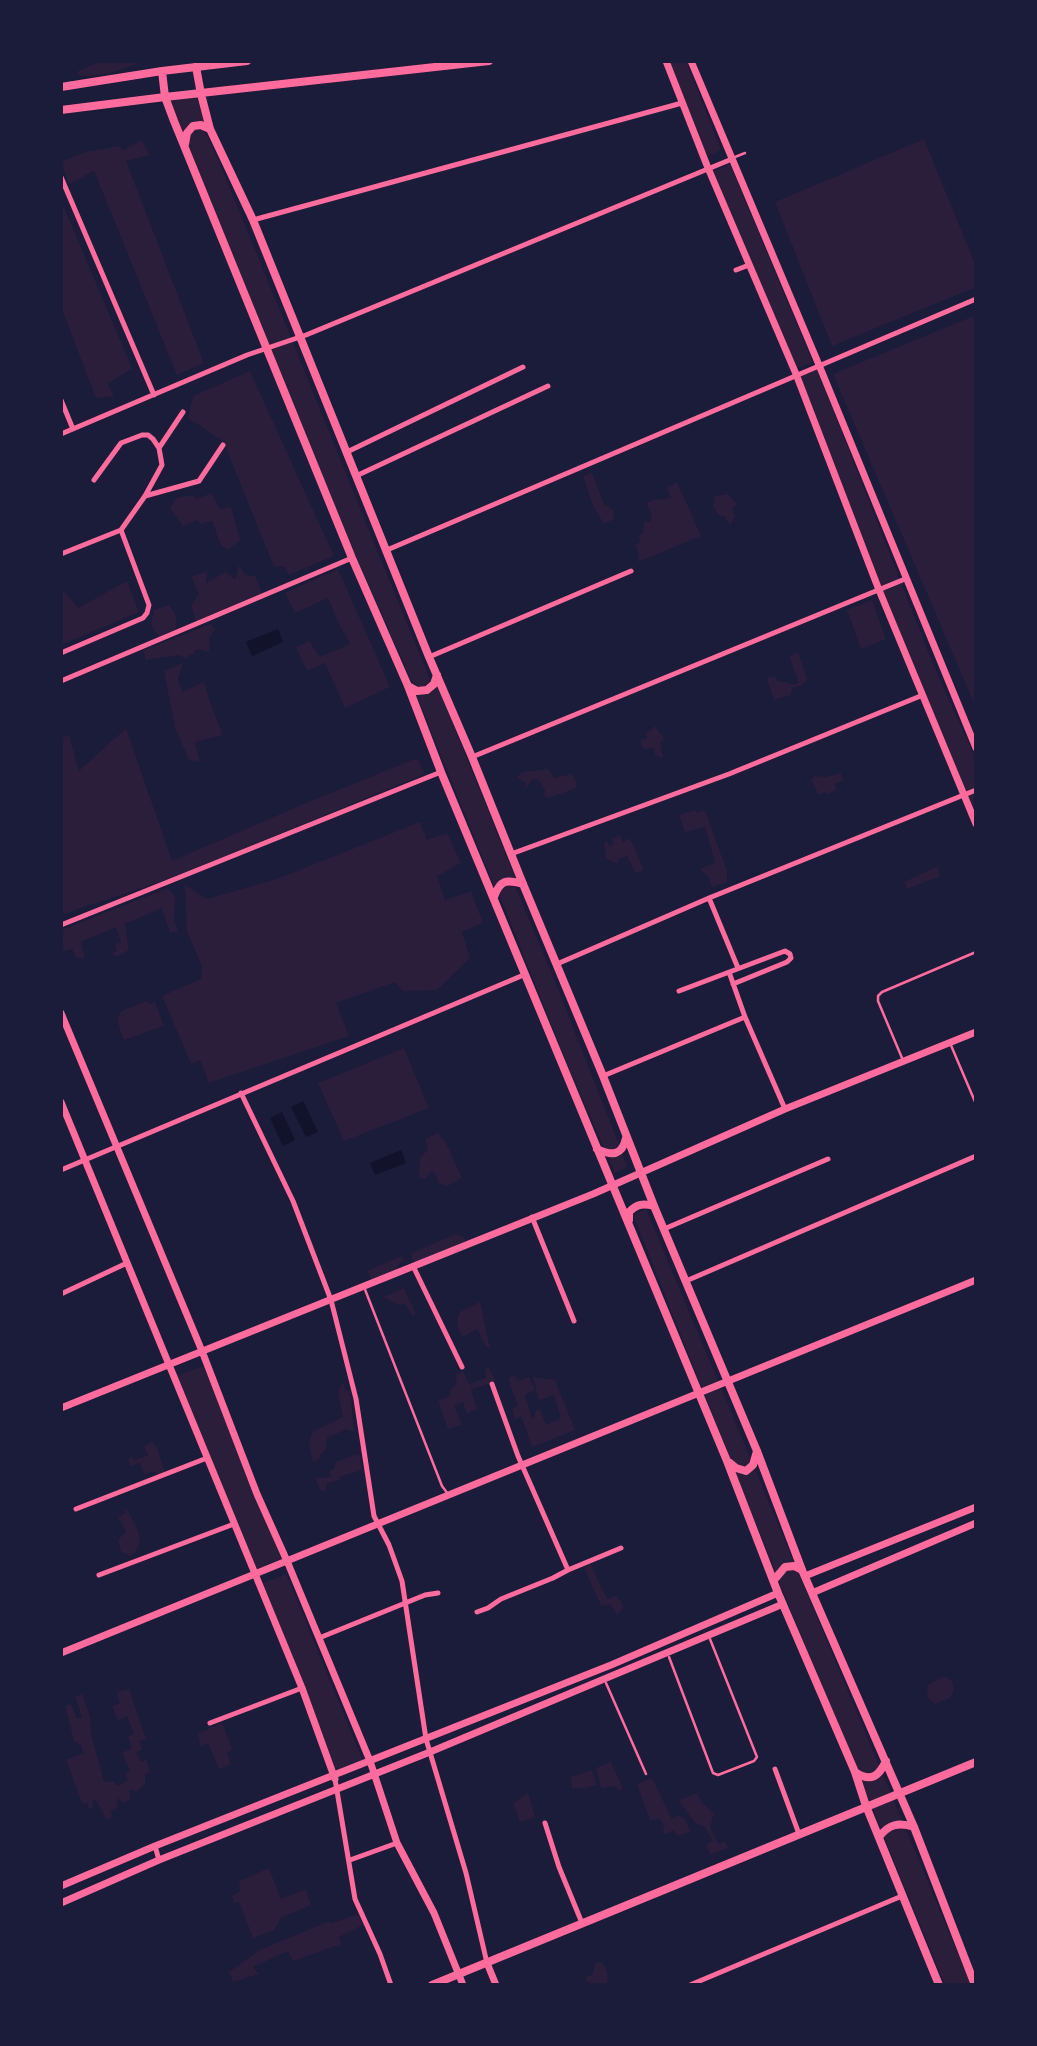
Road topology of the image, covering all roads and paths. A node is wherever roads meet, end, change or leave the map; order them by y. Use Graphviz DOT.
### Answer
graph roads {
  1 [pos="167,61"];
  2 [pos="247,61"];
  3 [pos="489,61"];
  4 [pos="666,61"];
  5 [pos="691,61"];
  6 [pos="198,64"];
  7 [pos="162,71"];
  8 [pos="61,87"];
  9 [pos="201,94"];
  10 [pos="165,97"];
  11 [pos="682,103"];
  12 [pos="61,110"];
  13 [pos="210,129"];
  14 [pos="185,147"];
  15 [pos="745,152"];
  16 [pos="732,159"];
  17 [pos="708,168"];
  18 [pos="61,177"];
  19 [pos="253,219"];
  20 [pos="750,265"];
  21 [pos="736,270"];
  22 [pos="976,299"];
  23 [pos="301,337"];
  24 [pos="267,349"];
  25 [pos="819,365"];
  26 [pos="523,367"];
  27 [pos="796,374"];
  28 [pos="548,386"];
  29 [pos="153,395"];
  30 [pos="61,400"];
  31 [pos="183,412"];
  32 [pos="73,429"];
  33 [pos="61,434"];
  34 [pos="223,445"];
  35 [pos="159,448"];
  36 [pos="347,452"];
  37 [pos="356,476"];
  38 [pos="94,480"];
  39 [pos="145,496"];
  40 [pos="121,530"];
  41 [pos="387,550"];
  42 [pos="61,554"];
  43 [pos="352,558"];
  44 [pos="631,571"];
  45 [pos="905,579"];
  46 [pos="879,590"];
  47 [pos="61,653"];
  48 [pos="429,657"];
  49 [pos="437,675"];
  50 [pos="61,681"];
  51 [pos="408,686"];
  52 [pos="923,695"];
  53 [pos="976,748"];
  54 [pos="472,757"];
  55 [pos="441,772"];
  56 [pos="976,790"];
  57 [pos="963,795"];
  58 [pos="976,824"];
  59 [pos="511,854"];
  60 [pos="523,884"];
  61 [pos="494,897"];
  62 [pos="709,898"];
  63 [pos="61,925"];
  64 [pos="976,952"];
  65 [pos="557,964"];
  66 [pos="738,968"];
  67 [pos="729,972"];
  68 [pos="526,974"];
  69 [pos="733,984"];
  70 [pos="679,991"];
  71 [pos="61,1013"];
  72 [pos="745,1017"];
  73 [pos="976,1032"];
  74 [pos="950,1042"];
  75 [pos="904,1061"];
  76 [pos="603,1076"];
  77 [pos="241,1093"];
  78 [pos="61,1102"];
  79 [pos="976,1104"];
  80 [pos="785,1109"];
  81 [pos="626,1138"];
  82 [pos="116,1147"];
  83 [pos="597,1149"];
  84 [pos="976,1156"];
  85 [pos="828,1159"];
  86 [pos="85,1160"];
  87 [pos="61,1170"];
  88 [pos="640,1172"];
  89 [pos="612,1185"];
  90 [pos="654,1206"];
  91 [pos="532,1217"];
  92 [pos="628,1223"];
  93 [pos="664,1229"];
  94 [pos="127,1263"];
  95 [pos="413,1266"];
  96 [pos="976,1280"];
  97 [pos="686,1282"];
  98 [pos="364,1286"];
  99 [pos="61,1294"];
  100 [pos="331,1300"];
  101 [pos="574,1321"];
  102 [pos="202,1352"];
  103 [pos="169,1364"];
  104 [pos="462,1367"];
  105 [pos="726,1380"];
  106 [pos="492,1384"];
  107 [pos="698,1392"];
  108 [pos="61,1408"];
  109 [pos="757,1451"];
  110 [pos="207,1458"];
  111 [pos="727,1461"];
  112 [pos="523,1464"];
  113 [pos="448,1494"];
  114 [pos="976,1507"];
  115 [pos="75,1509"];
  116 [pos="962,1512"];
  117 [pos="378,1523"];
  118 [pos="976,1523"];
  119 [pos="234,1524"];
  120 [pos="967,1526"];
  121 [pos="621,1548"];
  122 [pos="287,1561"];
  123 [pos="568,1570"];
  124 [pos="804,1573"];
  125 [pos="255,1574"];
  126 [pos="99,1575"];
  127 [pos="774,1580"];
  128 [pos="438,1593"];
  129 [pos="778,1593"];
  130 [pos="813,1593"];
  131 [pos="406,1604"];
  132 [pos="783,1604"];
  133 [pos="477,1612"];
  134 [pos="319,1637"];
  135 [pos="709,1637"];
  136 [pos="61,1653"];
  137 [pos="668,1654"];
  138 [pos="613,1669"];
  139 [pos="605,1680"];
  140 [pos="302,1688"];
  141 [pos="210,1723"];
  142 [pos="426,1739"];
  143 [pos="430,1752"];
  144 [pos="370,1761"];
  145 [pos="886,1761"];
  146 [pos="976,1762"];
  147 [pos="775,1769"];
  148 [pos="855,1772"];
  149 [pos="374,1773"];
  150 [pos="646,1774"];
  151 [pos="336,1781"];
  152 [pos="899,1793"];
  153 [pos="866,1806"];
  154 [pos="545,1823"];
  155 [pos="914,1827"];
  156 [pos="799,1834"];
  157 [pos="879,1837"];
  158 [pos="397,1843"];
  159 [pos="155,1846"];
  160 [pos="159,1860"];
  161 [pos="350,1860"];
  162 [pos="61,1886"];
  163 [pos="902,1896"];
  164 [pos="61,1903"];
  165 [pos="582,1923"];
  166 [pos="485,1964"];
  167 [pos="459,1974"];
  168 [pos="391,1985"];
  169 [pos="432,1985"];
  170 [pos="463,1985"];
  171 [pos="496,1985"];
  172 [pos="690,1985"];
  173 [pos="939,1985"];
  174 [pos="975,1985"];
  1 -- 7 [label="main road"];
  2 -- 6 [label="main road"];
  3 -- 9 [label="main road"];
  4 -- 11 [label="street"];
  5 -- 16 [label="street"];
  6 -- 7 [label="main road"];
  6 -- 9 [label="main road"];
  7 -- 8 [label="main road"];
  7 -- 10 [label="main road"];
  9 -- 10 [label="main road"];
  9 -- 13 [label="main road"];
  10 -- 12 [label="main road"];
  10 -- 14 [label="main road"];
  11 -- 17 [label="street"];
  11 -- 19 [label="street"];
  13 -- 14 [label="main road"];
  13 -- 19 [label="main road"];
  14 -- 24 [label="main road"];
  15 -- 16 [label="lane"];
  16 -- 17 [label="street"];
  16 -- 25 [label="street"];
  17 -- 20 [label="street"];
  17 -- 23 [label="street"];
  18 -- 29 [label="street"];
  19 -- 23 [label="main road"];
  20 -- 21 [label="street"];
  20 -- 27 [label="street"];
  22 -- 25 [label="street"];
  23 -- 24 [label="street"];
  23 -- 36 [label="main road"];
  24 -- 29 [label="street"];
  24 -- 43 [label="main road"];
  25 -- 27 [label="street"];
  25 -- 45 [label="street"];
  26 -- 36 [label="street"];
  27 -- 41 [label="street"];
  27 -- 46 [label="street"];
  28 -- 37 [label="street"];
  29 -- 32 [label="street"];
  30 -- 32 [label="street"];
  31 -- 35 [label="street"];
  32 -- 33 [label="street"];
  34 -- 39 [label="street"];
  35 -- 38 [label="street"];
  35 -- 39 [label="street"];
  36 -- 37 [label="main road"];
  37 -- 41 [label="main road"];
  39 -- 40 [label="street"];
  40 -- 42 [label="street"];
  40 -- 47 [label="street"];
  41 -- 48 [label="main road"];
  43 -- 50 [label="street"];
  43 -- 51 [label="main road"];
  44 -- 48 [label="street"];
  45 -- 46 [label="street"];
  45 -- 53 [label="street"];
  46 -- 52 [label="street"];
  46 -- 54 [label="street"];
  48 -- 49 [label="main road"];
  49 -- 51 [label="main road"];
  49 -- 54 [label="main road"];
  51 -- 55 [label="main road"];
  52 -- 57 [label="street"];
  52 -- 59 [label="street"];
  54 -- 59 [label="main road"];
  55 -- 61 [label="main road"];
  55 -- 63 [label="street"];
  56 -- 57 [label="street"];
  57 -- 58 [label="street"];
  57 -- 62 [label="street"];
  59 -- 60 [label="main road"];
  60 -- 61 [label="main road"];
  60 -- 65 [label="main road"];
  61 -- 68 [label="main road"];
  62 -- 65 [label="street"];
  62 -- 66 [label="street"];
  64 -- 75 [label="lane"];
  65 -- 76 [label="main road"];
  66 -- 67 [label="street"];
  66 -- 69 [label="street"];
  67 -- 69 [label="street"];
  67 -- 70 [label="street"];
  68 -- 77 [label="street"];
  68 -- 83 [label="main road"];
  69 -- 72 [label="street"];
  71 -- 82 [label="street"];
  72 -- 76 [label="street"];
  72 -- 80 [label="street"];
  73 -- 74 [label="street"];
  74 -- 75 [label="street"];
  74 -- 79 [label="lane"];
  75 -- 80 [label="street"];
  76 -- 81 [label="main road"];
  77 -- 82 [label="street"];
  77 -- 100 [label="street"];
  78 -- 86 [label="street"];
  80 -- 88 [label="street"];
  81 -- 83 [label="main road"];
  81 -- 88 [label="main road"];
  82 -- 86 [label="street"];
  82 -- 102 [label="street"];
  83 -- 89 [label="main road"];
  84 -- 97 [label="street"];
  85 -- 93 [label="street"];
  86 -- 87 [label="street"];
  86 -- 94 [label="street"];
  88 -- 89 [label="street"];
  88 -- 90 [label="main road"];
  89 -- 91 [label="street"];
  89 -- 92 [label="main road"];
  90 -- 92 [label="main road"];
  90 -- 93 [label="main road"];
  91 -- 95 [label="street"];
  91 -- 101 [label="street"];
  92 -- 107 [label="main road"];
  93 -- 97 [label="main road"];
  94 -- 99 [label="street"];
  94 -- 103 [label="street"];
  95 -- 98 [label="street"];
  95 -- 104 [label="street"];
  96 -- 105 [label="street"];
  97 -- 105 [label="main road"];
  98 -- 100 [label="street"];
  98 -- 113 [label="lane"];
  100 -- 102 [label="street"];
  100 -- 117 [label="street"];
  102 -- 103 [label="street"];
  102 -- 122 [label="street"];
  103 -- 108 [label="street"];
  103 -- 110 [label="street"];
  105 -- 107 [label="street"];
  105 -- 109 [label="main road"];
  106 -- 112 [label="street"];
  107 -- 111 [label="main road"];
  107 -- 112 [label="street"];
  109 -- 111 [label="main road"];
  109 -- 124 [label="main road"];
  110 -- 115 [label="street"];
  110 -- 119 [label="street"];
  111 -- 127 [label="main road"];
  112 -- 113 [label="street"];
  112 -- 123 [label="street"];
  113 -- 117 [label="street"];
  114 -- 116 [label="street"];
  116 -- 120 [label="street"];
  116 -- 124 [label="street"];
  117 -- 122 [label="street"];
  117 -- 131 [label="street"];
  118 -- 120 [label="street"];
  119 -- 125 [label="street"];
  119 -- 126 [label="street"];
  120 -- 130 [label="street"];
  121 -- 123 [label="street"];
  122 -- 125 [label="street"];
  122 -- 134 [label="street"];
  123 -- 133 [label="street"];
  124 -- 127 [label="main road"];
  124 -- 130 [label="main road"];
  125 -- 136 [label="street"];
  125 -- 140 [label="street"];
  127 -- 129 [label="main road"];
  128 -- 131 [label="street"];
  129 -- 132 [label="main road"];
  129 -- 138 [label="street"];
  130 -- 145 [label="main road"];
  131 -- 134 [label="street"];
  131 -- 142 [label="street"];
  132 -- 135 [label="street"];
  132 -- 148 [label="main road"];
  134 -- 144 [label="street"];
  135 -- 137 [label="street"];
  135 -- 137 [label="lane"];
  137 -- 138 [label="street"];
  138 -- 139 [label="street"];
  138 -- 142 [label="street"];
  139 -- 143 [label="street"];
  139 -- 150 [label="lane"];
  140 -- 141 [label="street"];
  140 -- 151 [label="street"];
  142 -- 143 [label="street"];
  142 -- 144 [label="street"];
  143 -- 149 [label="street"];
  143 -- 166 [label="street"];
  144 -- 149 [label="street"];
  144 -- 151 [label="street"];
  145 -- 148 [label="main road"];
  145 -- 152 [label="main road"];
  146 -- 152 [label="main road"];
  147 -- 156 [label="street"];
  148 -- 153 [label="main road"];
  149 -- 151 [label="street"];
  149 -- 158 [label="street"];
  151 -- 159 [label="street"];
  151 -- 160 [label="street"];
  151 -- 161 [label="street"];
  152 -- 153 [label="main road"];
  152 -- 155 [label="main road"];
  153 -- 156 [label="main road"];
  153 -- 157 [label="main road"];
  154 -- 165 [label="street"];
  155 -- 157 [label="main road"];
  155 -- 174 [label="main road"];
  156 -- 165 [label="main road"];
  157 -- 163 [label="main road"];
  158 -- 161 [label="street"];
  158 -- 167 [label="street"];
  159 -- 160 [label="street"];
  159 -- 162 [label="street"];
  160 -- 164 [label="street"];
  161 -- 168 [label="street"];
  163 -- 172 [label="street"];
  163 -- 173 [label="main road"];
  165 -- 166 [label="main road"];
  166 -- 167 [label="main road"];
  166 -- 171 [label="street"];
  167 -- 169 [label="main road"];
  167 -- 170 [label="street"];
}
